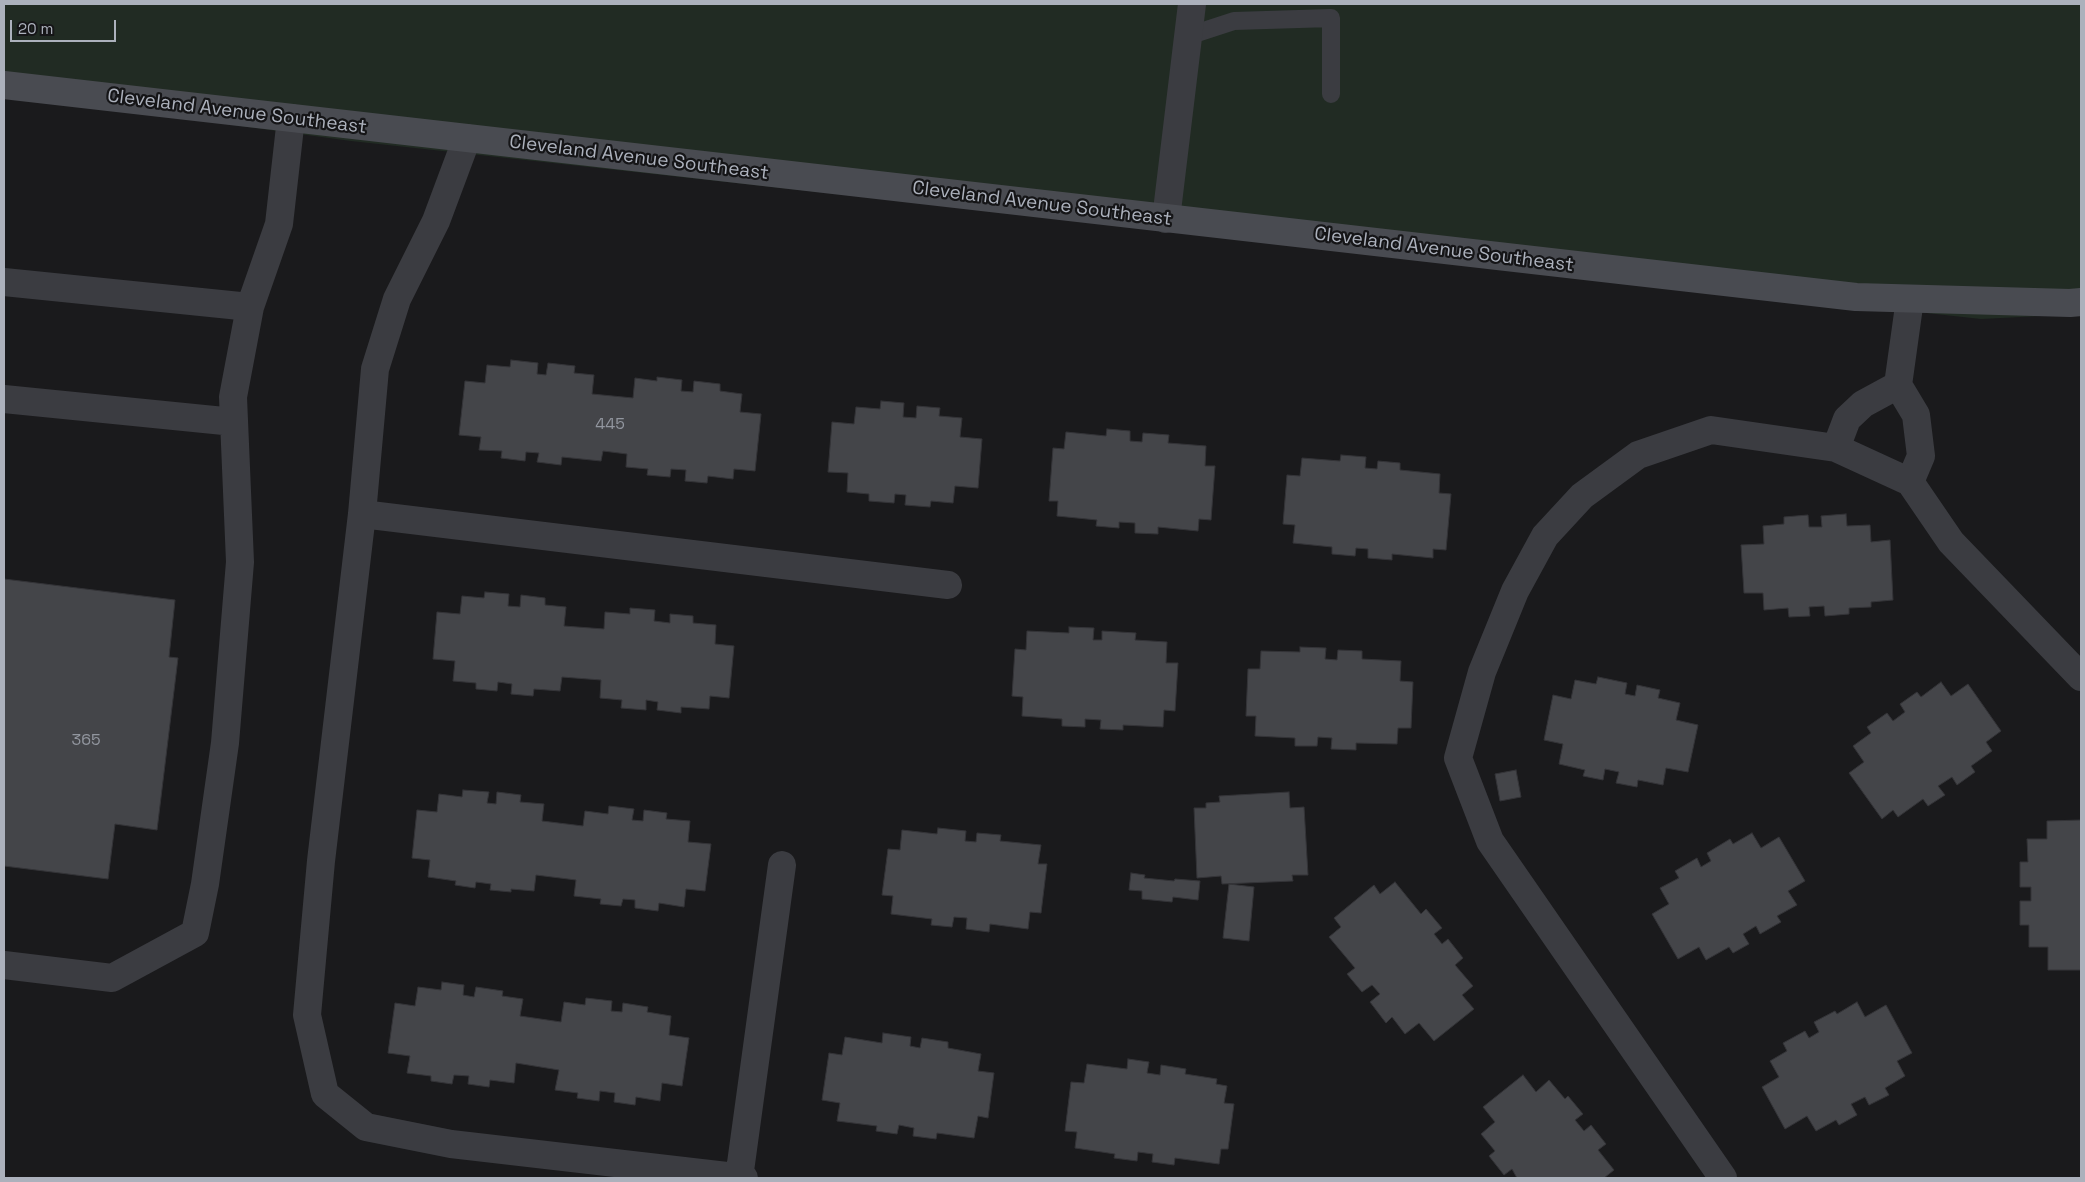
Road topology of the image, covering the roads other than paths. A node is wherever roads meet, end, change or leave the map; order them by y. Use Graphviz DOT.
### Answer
graph roads {
  1 [pos="1192,4"];
  2 [pos="1332,11"];
  3 [pos="1188,36"];
  4 [pos="4,85"];
  5 [pos="1331,94"];
  6 [pos="291,118"];
  7 [pos="467,138"];
  8 [pos="1166,218"];
  9 [pos="4,282"];
  10 [pos="1910,299"];
  11 [pos="2081,302"];
  12 [pos="250,307"];
  13 [pos="1898,384"];
  14 [pos="4,399"];
  15 [pos="234,422"];
  16 [pos="1836,448"];
  17 [pos="1910,482"];
  18 [pos="362,514"];
  19 [pos="948,585"];
  20 [pos="2081,677"];
  21 [pos="782,866"];
  22 [pos="4,965"];
  23 [pos="739,1178"];
  24 [pos="744,1178"];
  25 [pos="1724,1178"];
  1 -- 3 [label="street"];
  2 -- 3 [label="lane"];
  2 -- 5 [label="lane"];
  3 -- 8 [label="street"];
  4 -- 6 [label="main road, Cleveland Avenue Southeast"];
  6 -- 7 [label="main road, Cleveland Avenue Southeast"];
  6 -- 12 [label="street"];
  7 -- 8 [label="main road, Cleveland Avenue Southeast"];
  7 -- 18 [label="street"];
  8 -- 10 [label="main road, Cleveland Avenue Southeast"];
  9 -- 12 [label="street"];
  10 -- 11 [label="main road, Cleveland Avenue Southeast"];
  10 -- 13 [label="street"];
  12 -- 15 [label="street"];
  13 -- 16 [label="street"];
  13 -- 17 [label="street"];
  14 -- 15 [label="street"];
  15 -- 22 [label="street"];
  16 -- 17 [label="street"];
  16 -- 25 [label="street"];
  17 -- 20 [label="street"];
  18 -- 19 [label="street"];
  18 -- 23 [label="street"];
  21 -- 23 [label="street"];
  23 -- 24 [label="street"];
}
